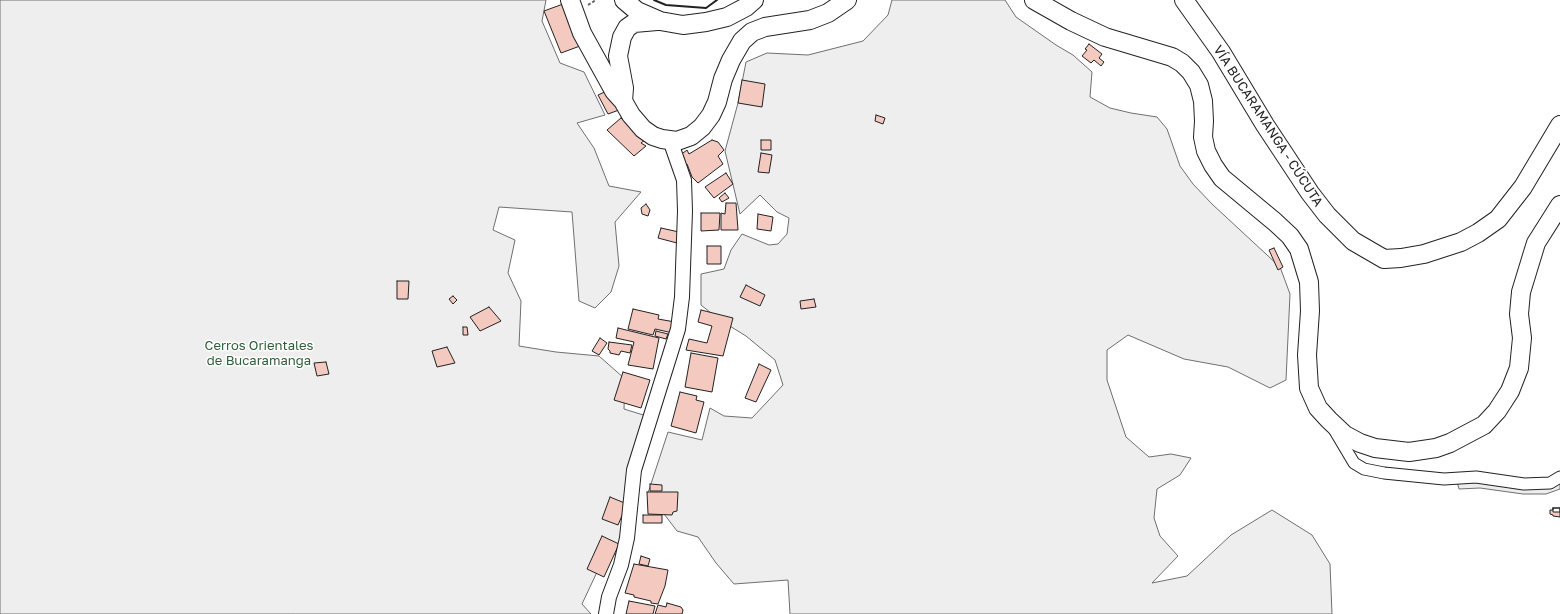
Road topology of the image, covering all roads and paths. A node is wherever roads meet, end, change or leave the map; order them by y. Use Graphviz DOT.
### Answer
graph roads {
  1 [pos="570,0"];
  2 [pos="624,0"];
  3 [pos="754,0"];
  4 [pos="847,0"];
  5 [pos="1034,0"];
  6 [pos="1184,0"];
  7 [pos="660,21"];
  8 [pos="623,101"];
  9 [pos="1560,125"];
  10 [pos="670,140"];
  11 [pos="1560,205"];
  12 [pos="1329,420"];
  13 [pos="1560,477"];
  14 [pos="606,614"];
  1 -- 8 [label="highway"];
  2 -- 7 [label="highway"];
  3 -- 7 [label="highway"];
  4 -- 10 [label="highway"];
  5 -- 12 [label="highway"];
  6 -- 9 [label="highway, VÍA BUCARAMANGA - CÚCUTA"];
  7 -- 8 [label="highway"];
  8 -- 10 [label="highway"];
  10 -- 14 [label="street"];
  11 -- 12 [label="highway"];
  12 -- 13 [label="street"];
}
